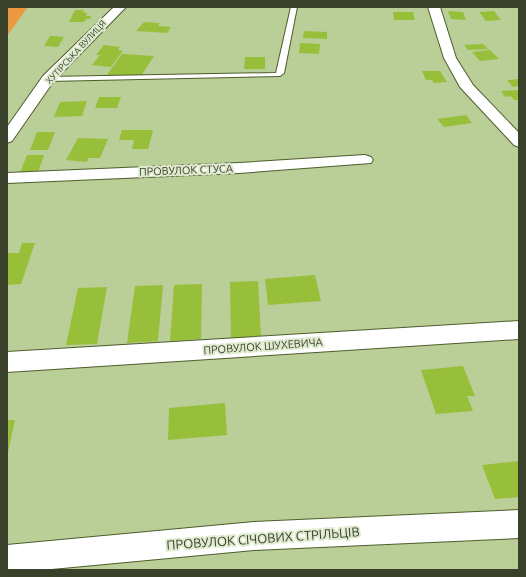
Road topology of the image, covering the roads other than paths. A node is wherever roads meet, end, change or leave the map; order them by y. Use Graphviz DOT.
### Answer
graph roads {
  1 [pos="120,7"];
  2 [pos="294,7"];
  3 [pos="434,7"];
  4 [pos="48,79"];
  5 [pos="7,138"];
  6 [pos="519,142"];
  7 [pos="365,160"];
  8 [pos="7,178"];
  9 [pos="519,330"];
  10 [pos="7,362"];
  11 [pos="519,524"];
  12 [pos="7,559"];
  1 -- 4 [label="street, ХУТІРСЬКА ВУЛИЦЯ"];
  2 -- 4 [label="lane"];
  3 -- 6 [label="street"];
  4 -- 5 [label="street, ХУТІРСЬКА ВУЛИЦЯ"];
  7 -- 8 [label="street, ПРОВУЛОК СТУСА"];
  9 -- 10 [label="street, ПРОВУЛОК ШУХЕВИЧА"];
  11 -- 12 [label="street, ПРОВУЛОК СІЧОВИХ СТРІЛЬЦІВ"];
}
